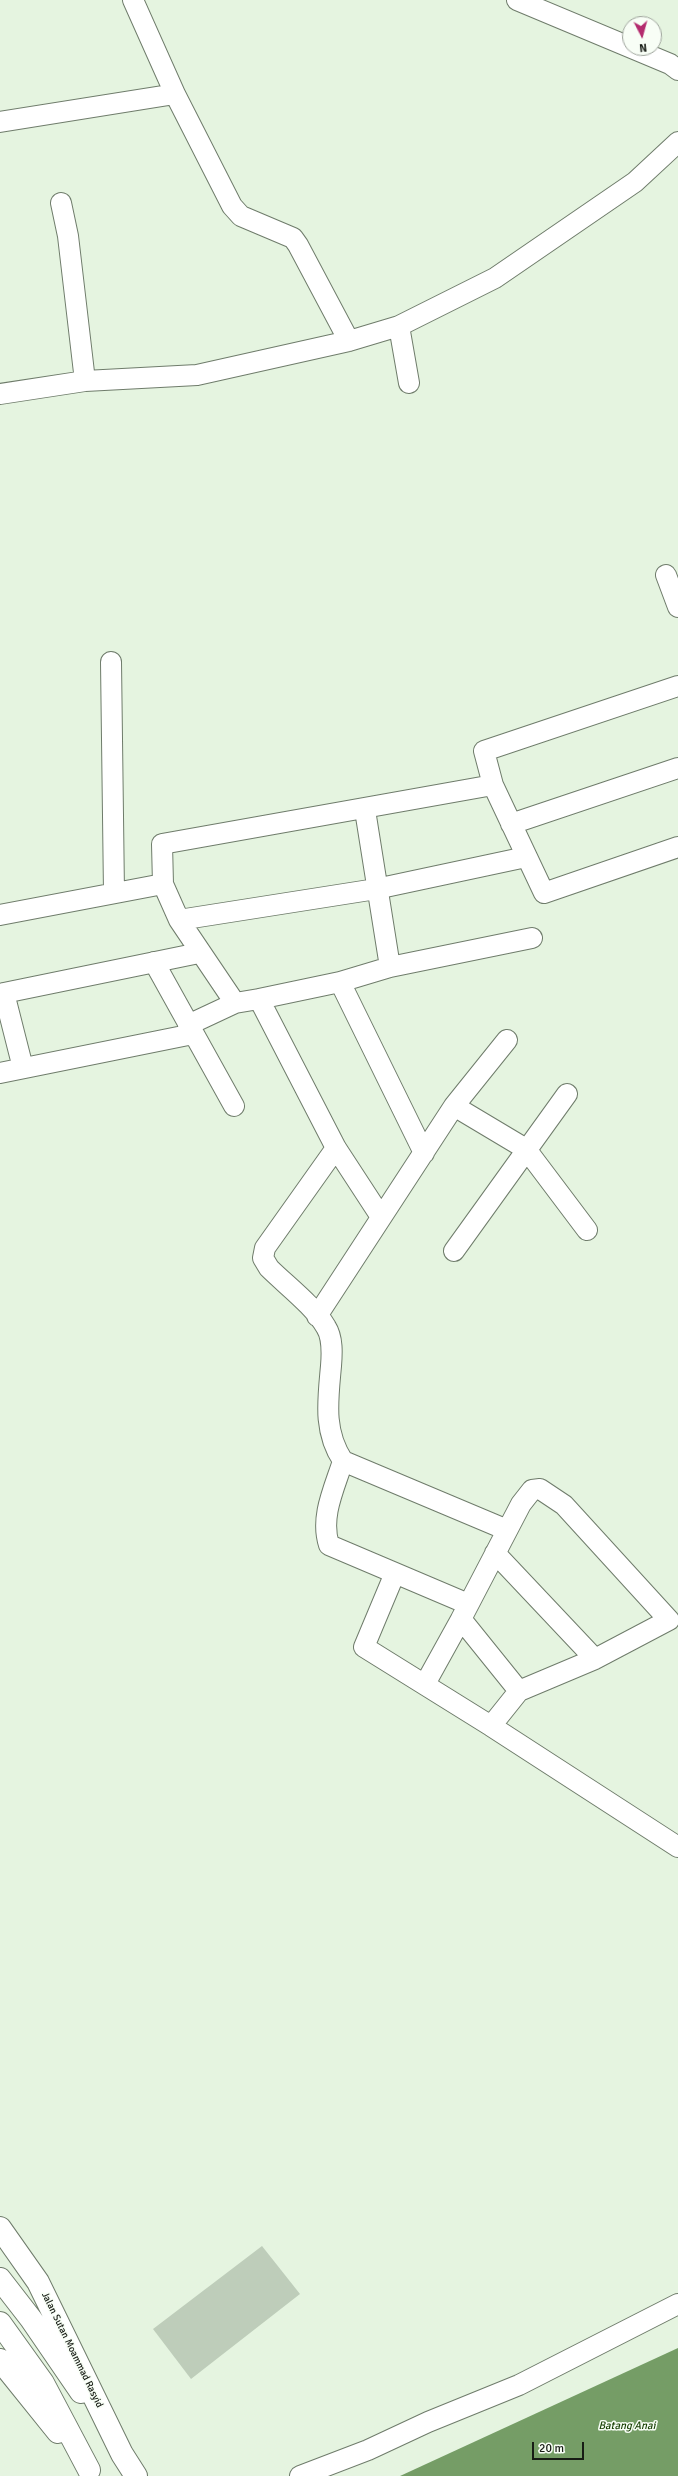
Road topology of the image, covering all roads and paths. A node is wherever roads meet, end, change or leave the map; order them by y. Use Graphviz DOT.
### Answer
graph roads {
  1 [pos="133,0"];
  2 [pos="517,0"];
  3 [pos="678,70"];
  4 [pos="175,94"];
  5 [pos="0,122"];
  6 [pos="678,142"];
  7 [pos="61,203"];
  8 [pos="399,326"];
  9 [pos="349,342"];
  10 [pos="84,381"];
  11 [pos="409,383"];
  12 [pos="0,394"];
  13 [pos="666,575"];
  14 [pos="678,607"];
  15 [pos="111,662"];
  16 [pos="678,686"];
  17 [pos="678,768"];
  18 [pos="494,785"];
  19 [pos="365,810"];
  20 [pos="511,824"];
  21 [pos="678,847"];
  22 [pos="526,857"];
  23 [pos="163,884"];
  24 [pos="376,889"];
  25 [pos="114,893"];
  26 [pos="0,915"];
  27 [pos="179,920"];
  28 [pos="532,938"];
  29 [pos="200,953"];
  30 [pos="154,962"];
  31 [pos="390,967"];
  32 [pos="340,982"];
  33 [pos="2,986"];
  34 [pos="259,999"];
  35 [pos="235,1003"];
  36 [pos="190,1029"];
  37 [pos="507,1040"];
  38 [pos="23,1068"];
  39 [pos="0,1073"];
  40 [pos="567,1094"];
  41 [pos="234,1106"];
  42 [pos="454,1106"];
  43 [pos="336,1148"];
  44 [pos="526,1149"];
  45 [pos="424,1153"];
  46 [pos="382,1217"];
  47 [pos="587,1230"];
  48 [pos="454,1251"];
  49 [pos="317,1316"];
  50 [pos="343,1461"];
  51 [pos="507,1530"];
  52 [pos="495,1553"];
  53 [pos="395,1573"];
  54 [pos="464,1611"];
  55 [pos="595,1659"];
  56 [pos="425,1684"];
  57 [pos="519,1691"];
  58 [pos="491,1726"];
  59 [pos="678,1847"];
  60 [pos="0,2228"];
  61 [pos="0,2279"];
  62 [pos="678,2304"];
  63 [pos="0,2323"];
  64 [pos="0,2360"];
  65 [pos="122,2454"];
  66 [pos="90,2473"];
  67 [pos="136,2476"];
  68 [pos="300,2476"];
  1 -- 4 [label="street"];
  2 -- 3 [label="street"];
  4 -- 5 [label="street"];
  4 -- 9 [label="street"];
  6 -- 8 [label="street"];
  7 -- 10 [label="street"];
  8 -- 9 [label="street"];
  8 -- 11 [label="street"];
  9 -- 10 [label="street"];
  10 -- 12 [label="street"];
  13 -- 14 [label="street"];
  15 -- 25 [label="street"];
  16 -- 18 [label="street"];
  17 -- 20 [label="street"];
  18 -- 19 [label="street"];
  18 -- 20 [label="street"];
  19 -- 23 [label="street"];
  19 -- 24 [label="street"];
  20 -- 22 [label="street"];
  21 -- 22 [label="street"];
  22 -- 24 [label="street"];
  23 -- 25 [label="street"];
  23 -- 27 [label="street"];
  24 -- 27 [label="street"];
  24 -- 31 [label="street"];
  25 -- 26 [label="street"];
  27 -- 29 [label="street"];
  28 -- 31 [label="street"];
  29 -- 30 [label="street"];
  29 -- 35 [label="street"];
  30 -- 33 [label="street"];
  30 -- 36 [label="street"];
  31 -- 32 [label="street"];
  32 -- 34 [label="street"];
  32 -- 45 [label="street"];
  33 -- 38 [label="street"];
  34 -- 35 [label="street"];
  34 -- 43 [label="street"];
  35 -- 36 [label="street"];
  36 -- 38 [label="street"];
  36 -- 41 [label="street"];
  37 -- 42 [label="street"];
  38 -- 39 [label="street"];
  40 -- 44 [label="street"];
  42 -- 44 [label="street"];
  42 -- 45 [label="street"];
  43 -- 46 [label="street"];
  43 -- 49 [label="street"];
  44 -- 47 [label="street"];
  44 -- 48 [label="street"];
  45 -- 46 [label="street"];
  46 -- 49 [label="street"];
  49 -- 50 [label="street"];
  50 -- 51 [label="street"];
  50 -- 53 [label="street"];
  51 -- 52 [label="street"];
  51 -- 55 [label="street"];
  52 -- 54 [label="street"];
  52 -- 55 [label="street"];
  53 -- 54 [label="street"];
  53 -- 56 [label="street"];
  54 -- 56 [label="street"];
  54 -- 57 [label="street"];
  55 -- 57 [label="street"];
  56 -- 58 [label="street"];
  57 -- 58 [label="street"];
  58 -- 59 [label="street"];
  60 -- 65 [label="highway, Jalan Sutan Moammad Rasyid"];
  61 -- 65 [label="highway"];
  62 -- 68 [label="street"];
  63 -- 66 [label="highway"];
  64 -- 66 [label="highway"];
  65 -- 67 [label="highway, Jalan Sutan Moammad Rasyid"];
}
